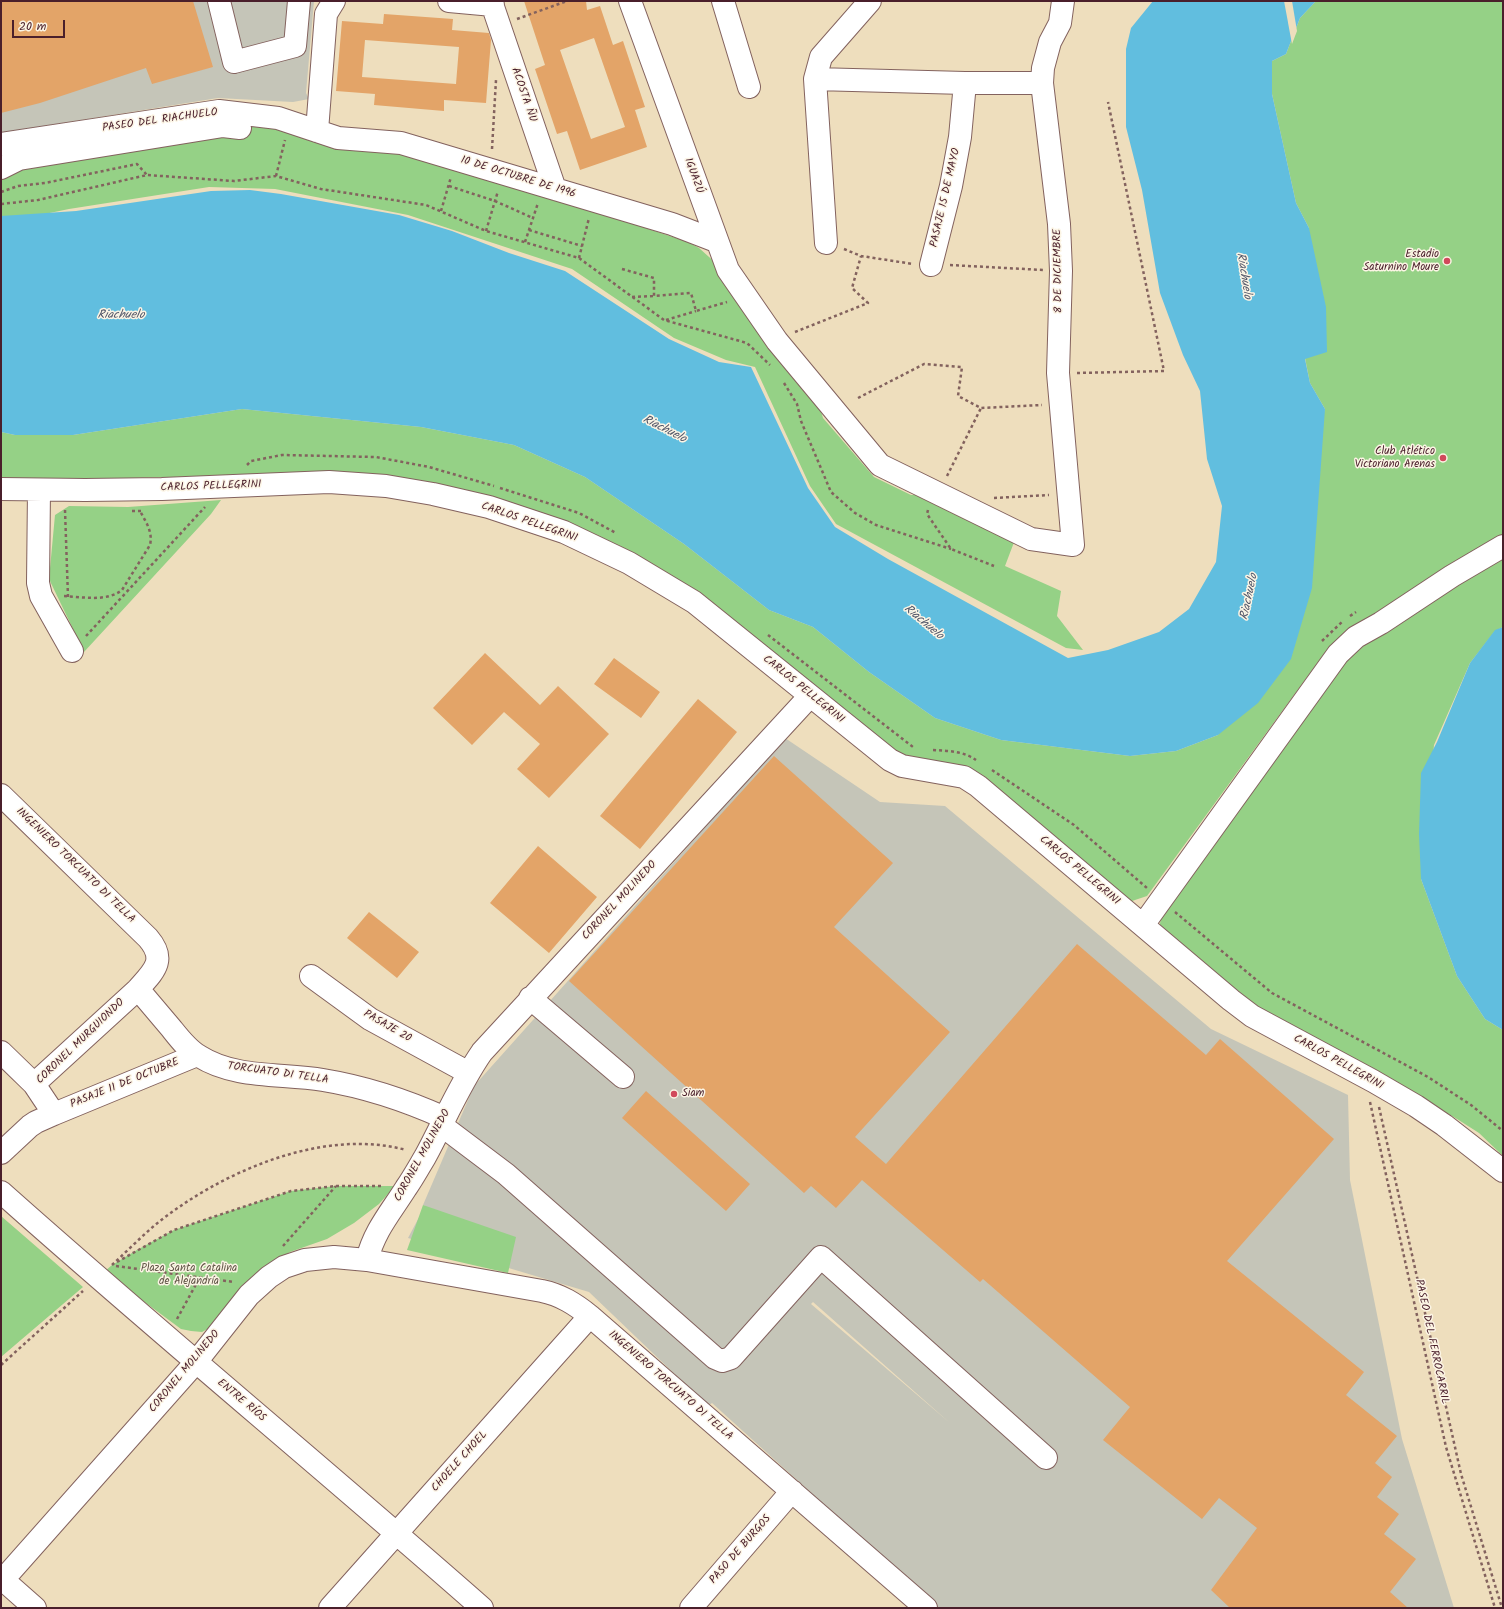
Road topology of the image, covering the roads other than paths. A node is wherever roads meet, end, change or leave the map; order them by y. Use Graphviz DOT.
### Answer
graph roads {
  1 [pos="219,1"];
  2 [pos="299,1"];
  3 [pos="450,1"];
  4 [pos="630,1"];
  5 [pos="724,1"];
  6 [pos="870,1"];
  7 [pos="1064,1"];
  8 [pos="330,8"];
  9 [pos="494,11"];
  10 [pos="815,79"];
  11 [pos="965,83"];
  12 [pos="1042,83"];
  13 [pos="750,87"];
  14 [pos="289,128"];
  15 [pos="317,131"];
  16 [pos="1,144"];
  17 [pos="1,168"];
  18 [pos="549,187"];
  19 [pos="716,241"];
  20 [pos="826,243"];
  21 [pos="931,265"];
  22 [pos="1,489"];
  23 [pos="39,500"];
  24 [pos="1072,544"];
  25 [pos="1503,546"];
  26 [pos="72,651"];
  27 [pos="810,696"];
  28 [pos="1,795"];
  29 [pos="1143,925"];
  30 [pos="148,938"];
  31 [pos="311,976"];
  32 [pos="138,989"];
  33 [pos="530,998"];
  34 [pos="1,1052"];
  35 [pos="197,1055"];
  36 [pos="467,1072"];
  37 [pos="623,1077"];
  38 [pos="34,1084"];
  39 [pos="54,1114"];
  40 [pos="443,1121"];
  41 [pos="1,1153"];
  42 [pos="1503,1171"];
  43 [pos="1,1192"];
  44 [pos="367,1260"];
  45 [pos="590,1316"];
  46 [pos="196,1362"];
  47 [pos="1046,1458"];
  48 [pos="792,1491"];
  49 [pos="397,1533"];
  50 [pos="2,1580"];
  51 [pos="35,1608"];
  52 [pos="330,1608"];
  53 [pos="482,1608"];
  54 [pos="690,1608"];
  55 [pos="926,1608"];
  1 -- 2 [label="street"];
  3 -- 9 [label="street"];
  4 -- 19 [label="street, IGUAZÚ"];
  5 -- 13 [label="street"];
  6 -- 10 [label="street"];
  7 -- 12 [label="street, 8 DE DICIEMBRE"];
  8 -- 15 [label="street"];
  9 -- 18 [label="street, ACOSTA ÑU"];
  10 -- 11 [label="street"];
  10 -- 20 [label="street"];
  11 -- 12 [label="street"];
  11 -- 21 [label="street, PASAJE 15 DE MAYO"];
  12 -- 24 [label="street, 8 DE DICIEMBRE"];
  14 -- 15 [label="street, PASEO DEL RIACHUELO"];
  14 -- 16 [label="street, PASEO DEL RIACHUELO"];
  14 -- 17 [label="street"];
  15 -- 18 [label="street, 10 DE OCTUBRE DE 1996"];
  18 -- 19 [label="street, 10 DE OCTUBRE DE 1996"];
  19 -- 24 [label="street, IGUAZÚ"];
  22 -- 23 [label="street, CARLOS PELLEGRINI"];
  23 -- 26 [label="street"];
  23 -- 27 [label="street, CARLOS PELLEGRINI"];
  25 -- 29 [label="street"];
  27 -- 29 [label="street, CARLOS PELLEGRINI"];
  27 -- 33 [label="street, CORONEL MOLINEDO"];
  28 -- 30 [label="street, INGENIERO TORCUATO DI TELLA"];
  29 -- 42 [label="street, CARLOS PELLEGRINI"];
  30 -- 32 [label="street, CORONEL MURGUIONDO"];
  31 -- 36 [label="street, PASAJE 20"];
  32 -- 35 [label="street, TORCUATO DI TELLA"];
  32 -- 38 [label="street, CORONEL MURGUIONDO"];
  33 -- 36 [label="street, CORONEL MOLINEDO"];
  33 -- 37 [label="street"];
  34 -- 38 [label="street"];
  35 -- 39 [label="street, PASAJE 11 DE OCTUBRE"];
  35 -- 40 [label="street, TORCUATO DI TELLA"];
  36 -- 40 [label="street, CORONEL MOLINEDO"];
  38 -- 39 [label="street, CORONEL MURGUIONDO"];
  39 -- 41 [label="street"];
  40 -- 44 [label="street, CORONEL MOLINEDO"];
  40 -- 47 [label="street, TORCUATO DI TELLA"];
  43 -- 46 [label="street, ENTRE RÍOS"];
  44 -- 45 [label="street, INGENIERO TORCUATO DI TELLA"];
  44 -- 46 [label="street, CORONEL MOLINEDO"];
  45 -- 48 [label="street, INGENIERO TORCUATO DI TELLA"];
  45 -- 49 [label="street, CHOELE CHOEL"];
  46 -- 49 [label="street, ENTRE RÍOS"];
  46 -- 50 [label="street, CORONEL MOLINEDO"];
  48 -- 54 [label="street, PASO DE BURGOS"];
  48 -- 55 [label="street, INGENIERO TORCUATO DI TELLA"];
  49 -- 52 [label="street, CHOELE CHOEL"];
  49 -- 53 [label="street, ENTRE RÍOS"];
  50 -- 51 [label="street"];
}
